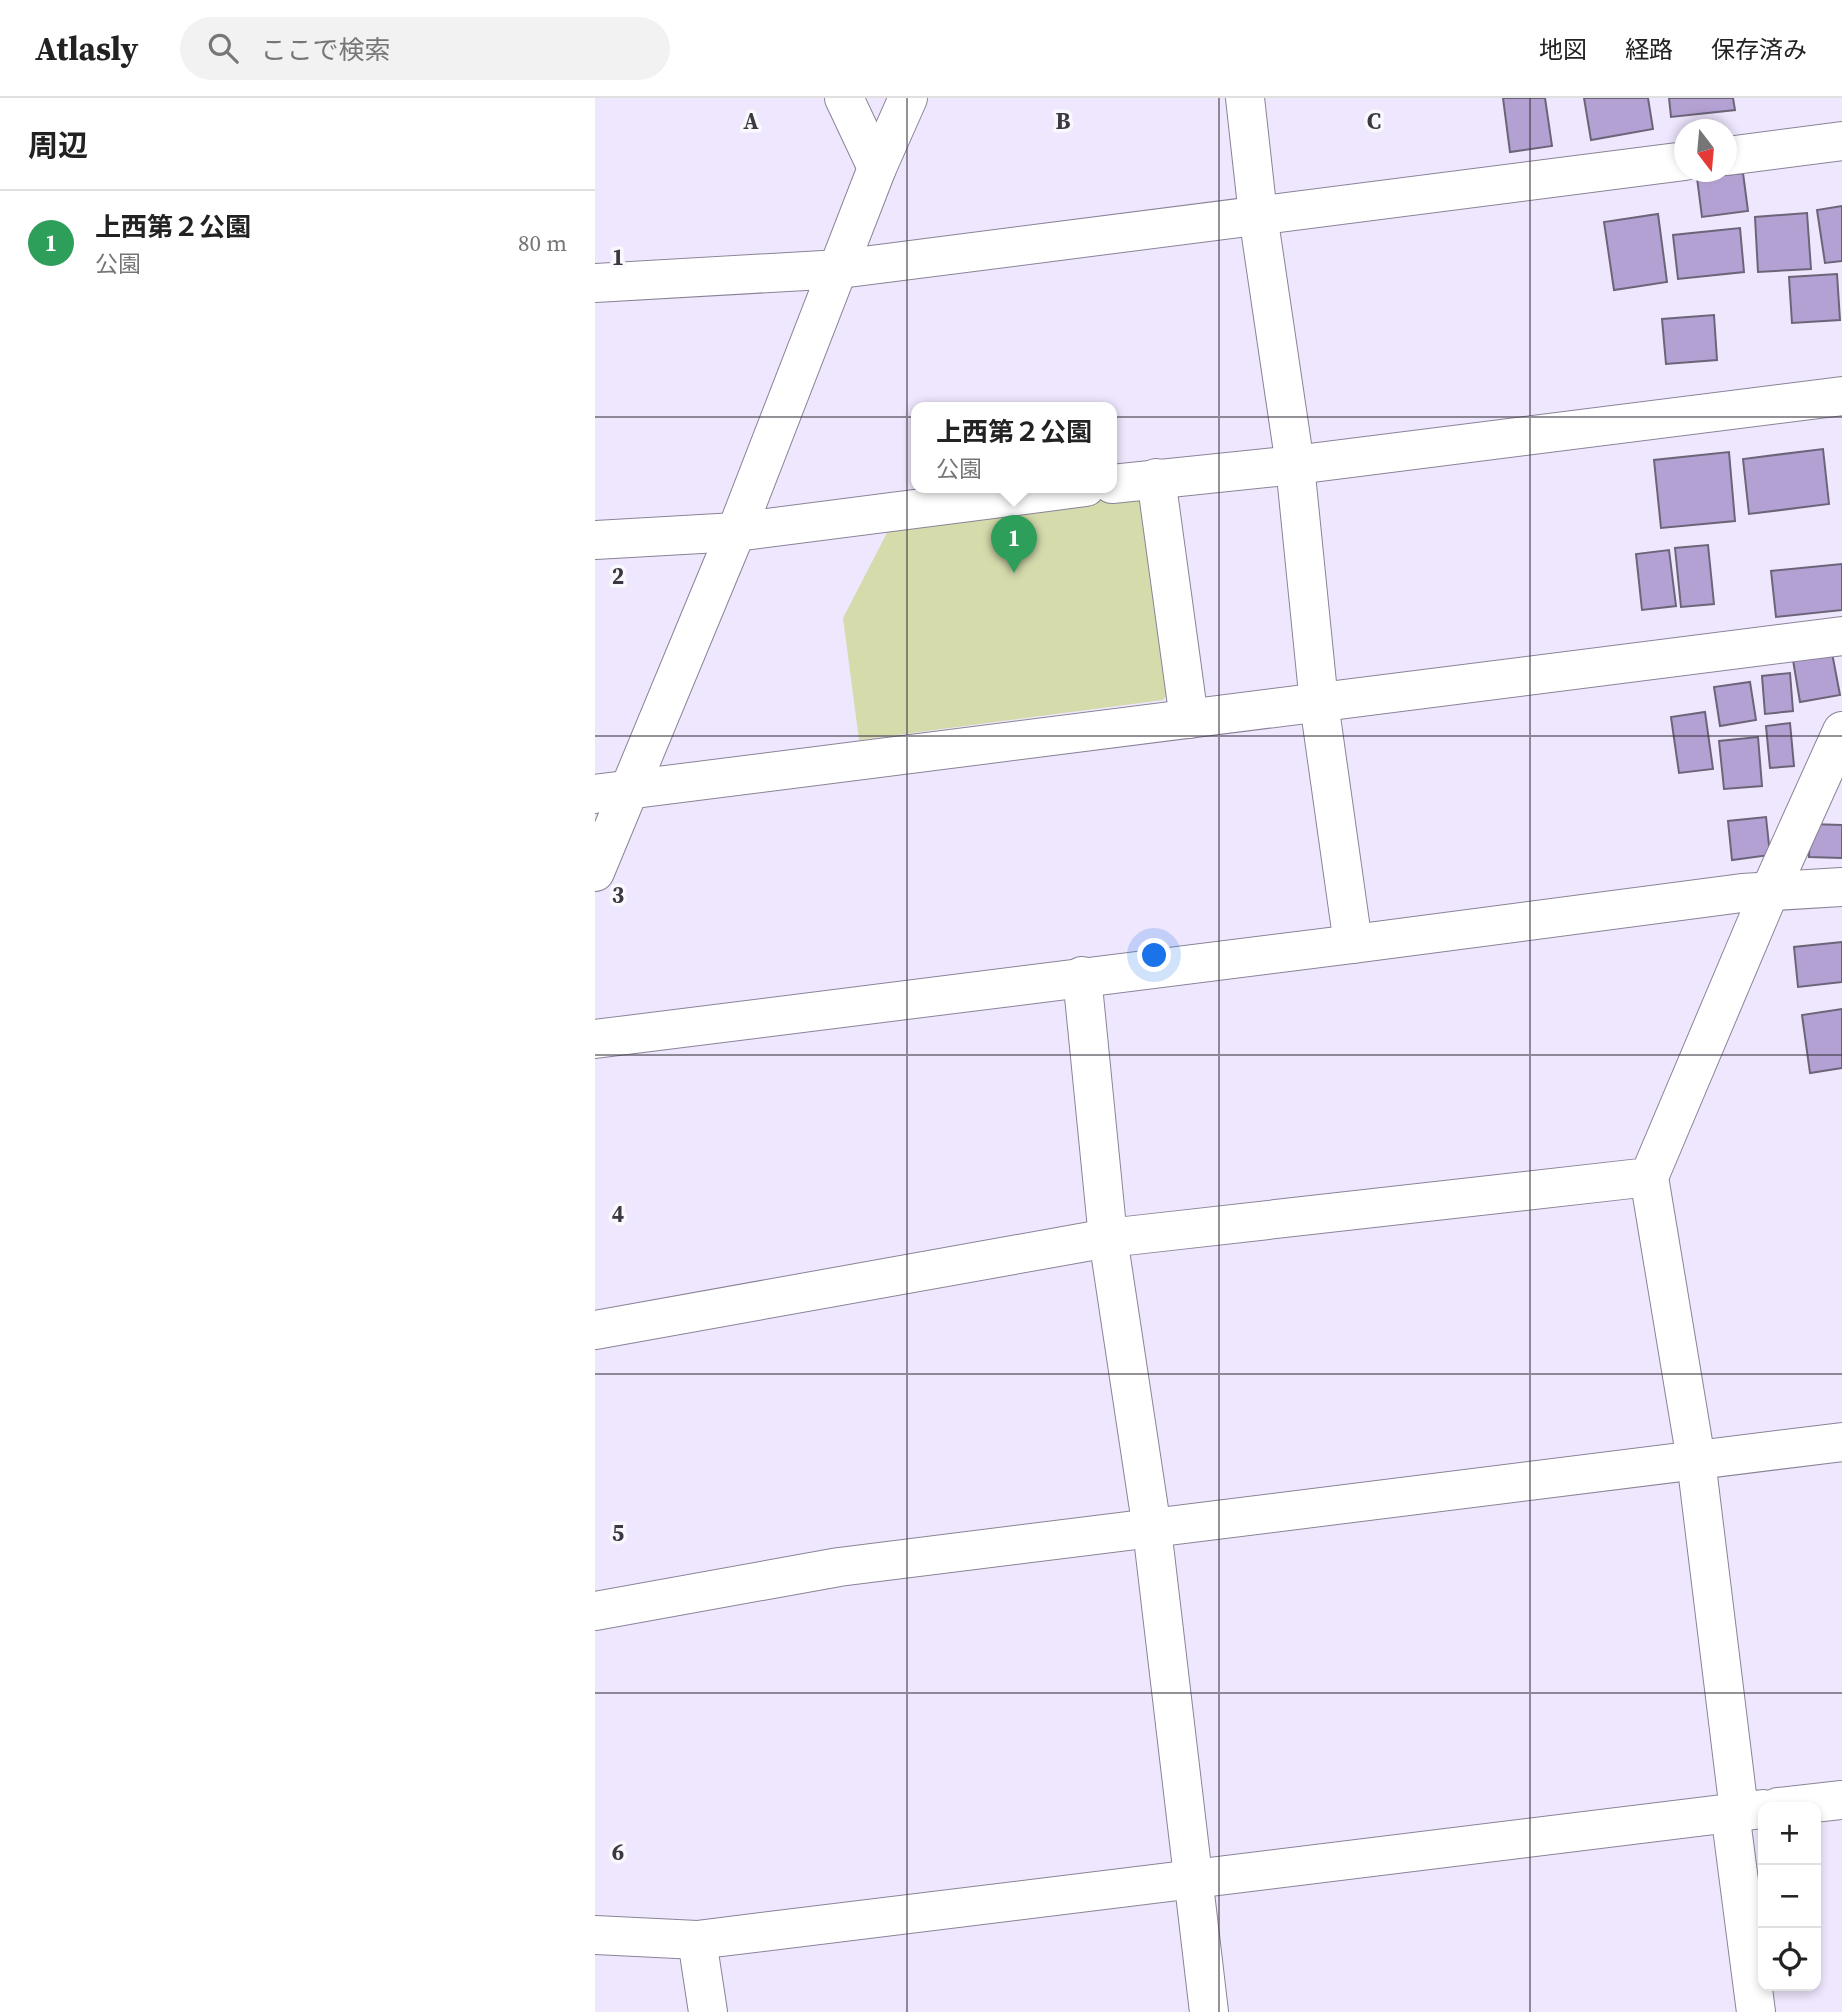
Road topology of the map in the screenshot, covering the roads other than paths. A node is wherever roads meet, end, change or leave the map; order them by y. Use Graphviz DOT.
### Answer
graph roads {
  1 [pos="844,98"];
  2 [pos="908,98"];
  3 [pos="1245,98"];
  4 [pos="1842,141"];
  5 [pos="1737,155"];
  6 [pos="1674,162"];
  7 [pos="877,168"];
  8 [pos="1258,215"];
  9 [pos="840,269"];
  10 [pos="595,283"];
  11 [pos="1842,396"];
  12 [pos="1295,466"];
  13 [pos="1156,478"];
  14 [pos="1117,483"];
  15 [pos="1039,493"];
  16 [pos="736,532"];
  17 [pos="595,540"];
  18 [pos="1842,636"];
  19 [pos="1319,703"];
  20 [pos="1189,719"];
  21 [pos="1842,731"];
  22 [pos="612,793"];
  23 [pos="595,872"];
  24 [pos="1842,887"];
  25 [pos="1769,894"];
  26 [pos="1353,944"];
  27 [pos="1082,976"];
  28 [pos="595,1039"];
  29 [pos="1649,1177"];
  30 [pos="1108,1238"];
  31 [pos="595,1330"];
  32 [pos="1842,1442"];
  33 [pos="1696,1460"];
  34 [pos="1152,1529"];
  35 [pos="595,1611"];
  36 [pos="1842,1800"];
  37 [pos="1821,1802"];
  38 [pos="1744,1811"];
  39 [pos="1192,1879"];
  40 [pos="595,1934"];
  41 [pos="697,1940"];
  42 [pos="708,2012"];
  43 [pos="1209,2012"];
  44 [pos="1756,2012"];
  1 -- 7 [label="street"];
  2 -- 7 [label="street"];
  3 -- 8 [label="street"];
  4 -- 5 [label="street"];
  6 -- 8 [label="street"];
  7 -- 9 [label="street"];
  8 -- 9 [label="street"];
  8 -- 12 [label="street"];
  9 -- 10 [label="street"];
  9 -- 16 [label="street"];
  11 -- 12 [label="street"];
  12 -- 13 [label="street"];
  12 -- 19 [label="street"];
  13 -- 14 [label="street"];
  13 -- 20 [label="street"];
  15 -- 16 [label="street"];
  16 -- 17 [label="street"];
  16 -- 22 [label="street"];
  18 -- 19 [label="street"];
  19 -- 20 [label="street"];
  19 -- 26 [label="street"];
  20 -- 22 [label="street"];
  21 -- 25 [label="street"];
  22 -- 23 [label="street"];
  24 -- 25 [label="street"];
  25 -- 26 [label="street"];
  25 -- 29 [label="street"];
  26 -- 27 [label="street"];
  27 -- 28 [label="street"];
  27 -- 30 [label="street"];
  29 -- 30 [label="street"];
  29 -- 33 [label="street"];
  30 -- 31 [label="street"];
  30 -- 34 [label="street"];
  32 -- 33 [label="street"];
  33 -- 34 [label="street"];
  33 -- 38 [label="street"];
  34 -- 35 [label="street"];
  34 -- 39 [label="street"];
  36 -- 37 [label="street"];
  38 -- 39 [label="street"];
  38 -- 44 [label="street"];
  39 -- 41 [label="street"];
  39 -- 43 [label="street"];
  40 -- 41 [label="street"];
  41 -- 42 [label="street"];
}
